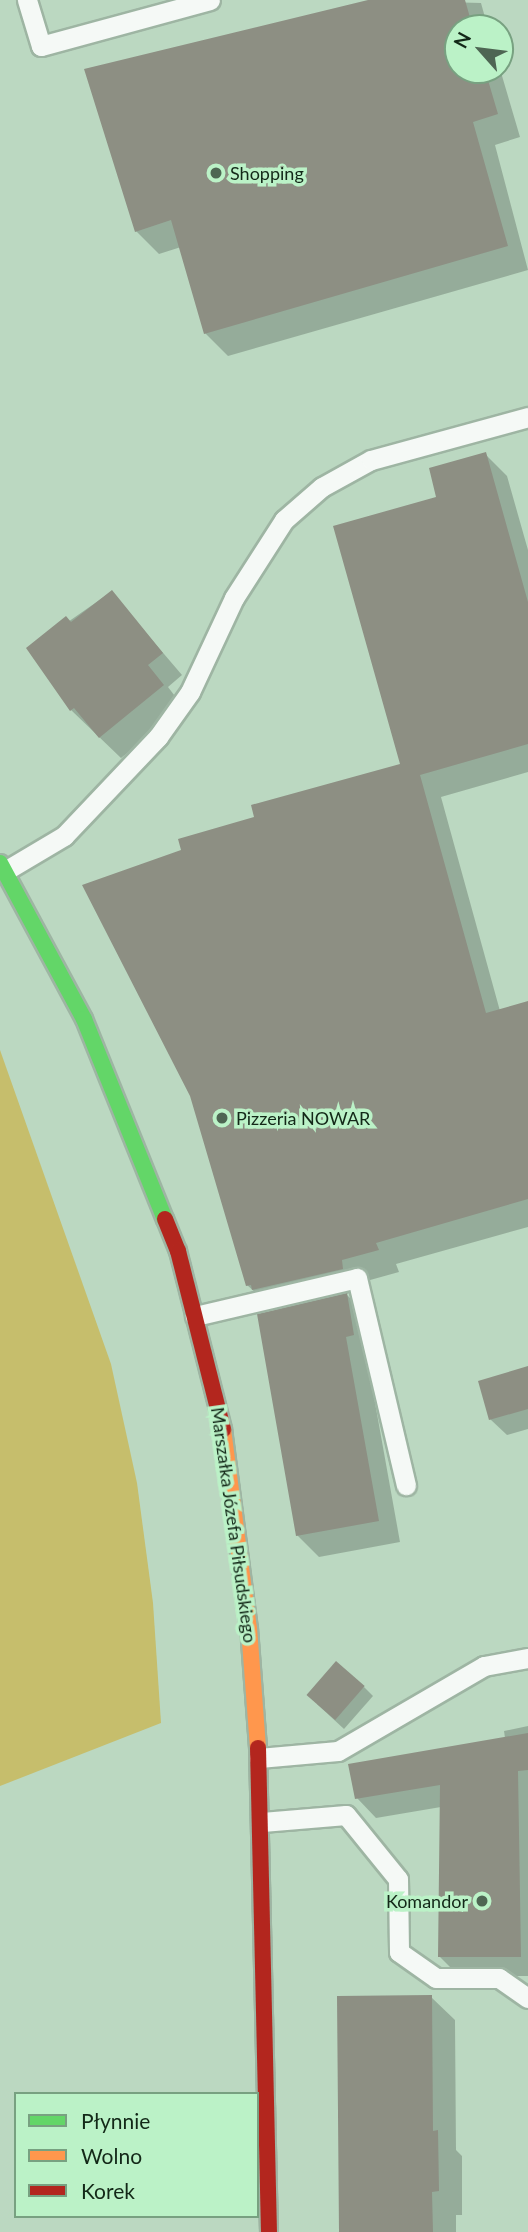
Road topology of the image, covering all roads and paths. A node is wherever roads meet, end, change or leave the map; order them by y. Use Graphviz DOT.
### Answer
graph roads {
  1 [pos="27,0"];
  2 [pos="210,0"];
  3 [pos="528,417"];
  4 [pos="3,867"];
  5 [pos="195,1316"];
  6 [pos="406,1485"];
  7 [pos="528,1658"];
  8 [pos="259,1758"];
  9 [pos="262,1822"];
  10 [pos="528,1998"];
  11 [pos="270,2232"];
  1 -- 2 [label="lane"];
  3 -- 4 [label="lane"];
  4 -- 5 [label="street, Marszałka Józefa Piłsudskiego"];
  5 -- 6 [label="lane"];
  5 -- 8 [label="street, Marszałka Józefa Piłsudskiego"];
  7 -- 8 [label="lane"];
  8 -- 9 [label="street, Marszałka Józefa Piłsudskiego"];
  9 -- 10 [label="lane"];
  9 -- 11 [label="street, Marszałka Józefa Piłsudskiego"];
}
